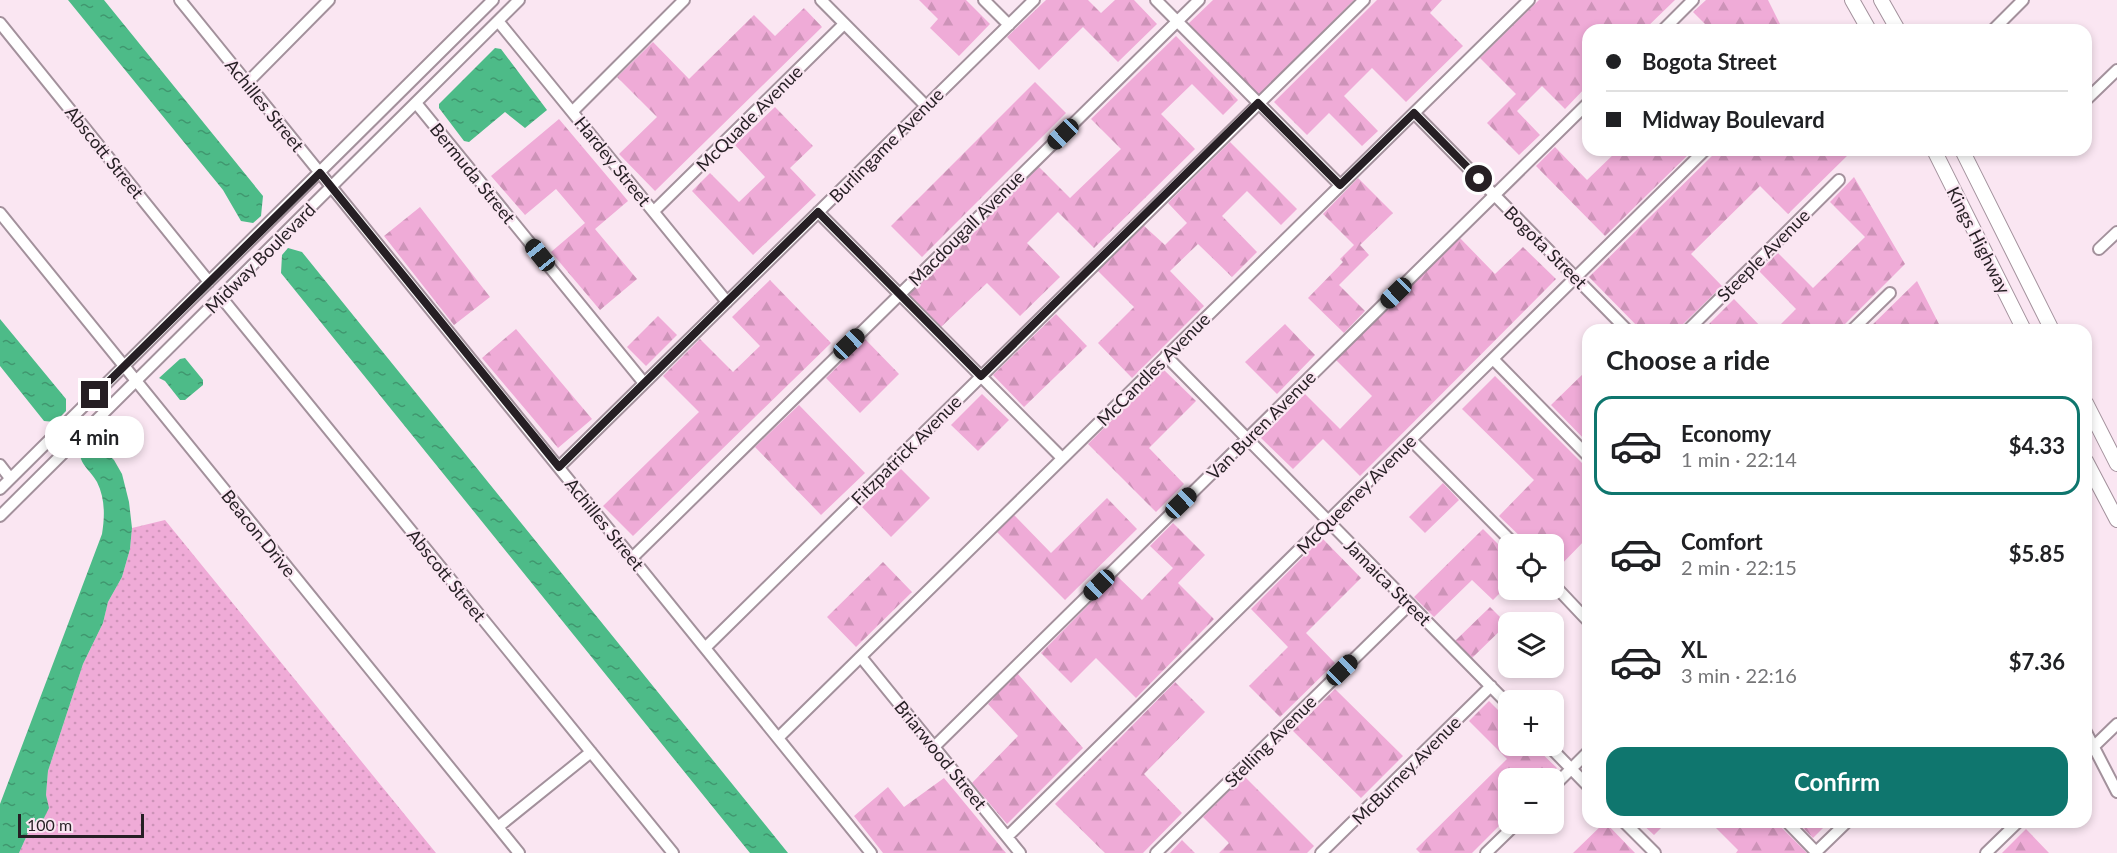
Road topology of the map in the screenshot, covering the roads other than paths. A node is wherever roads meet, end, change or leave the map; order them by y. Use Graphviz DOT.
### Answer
graph roads {
  1 [pos="180,0"];
  2 [pos="329,0"];
  3 [pos="493,0"];
  4 [pos="519,0"];
  5 [pos="684,0"];
  6 [pos="821,0"];
  7 [pos="984,0"];
  8 [pos="1034,0"];
  9 [pos="1156,0"];
  10 [pos="1199,0"];
  11 [pos="1364,0"];
  12 [pos="1528,0"];
  13 [pos="1694,0"];
  14 [pos="1852,0"];
  15 [pos="1881,0"];
  16 [pos="2023,0"];
  17 [pos="498,21"];
  18 [pos="1177,21"];
  19 [pos="0,23"];
  20 [pos="844,24"];
  21 [pos="1669,24"];
  22 [pos="1866,24"];
  23 [pos="1895,24"];
  24 [pos="1999,24"];
  25 [pos="1009,25"];
  26 [pos="2117,70"];
  27 [pos="247,83"];
  28 [pos="2092,94"];
  29 [pos="416,103"];
  30 [pos="1258,103"];
  31 [pos="926,106"];
  32 [pos="1582,109"];
  33 [pos="573,111"];
  34 [pos="1414,113"];
  35 [pos="1699,156"];
  36 [pos="1937,156"];
  37 [pos="1965,156"];
  38 [pos="320,173"];
  39 [pos="1839,180"];
  40 [pos="1340,185"];
  41 [pos="331,187"];
  42 [pos="1495,195"];
  43 [pos="654,211"];
  44 [pos="818,212"];
  45 [pos="0,213"];
  46 [pos="2117,232"];
  47 [pos="2099,249"];
  48 [pos="1576,278"];
  49 [pos="209,282"];
  50 [pos="1890,293"];
  51 [pos="899,294"];
  52 [pos="221,297"];
  53 [pos="727,302"];
  54 [pos="1621,324"];
  55 [pos="1694,324"];
  56 [pos="1858,324"];
  57 [pos="2021,324"];
  58 [pos="2049,324"];
  59 [pos="1166,356"];
  60 [pos="1493,359"];
  61 [pos="124,366"];
  62 [pos="981,376"];
  63 [pos="136,381"];
  64 [pos="644,383"];
  65 [pos="2092,415"];
  66 [pos="1247,439"];
  67 [pos="1411,440"];
  68 [pos="1582,450"];
  69 [pos="1062,458"];
  70 [pos="2117,464"];
  71 [pos="0,465"];
  72 [pos="559,467"];
  73 [pos="2092,472"];
  74 [pos="10,478"];
  75 [pos="0,489"];
  76 [pos="0,516"];
  77 [pos="2117,520"];
  78 [pos="1328,521"];
  79 [pos="1504,534"];
  80 [pos="632,558"];
  81 [pos="1564,596"];
  82 [pos="1410,604"];
  83 [pos="1582,615"];
  84 [pos="705,648"];
  85 [pos="861,657"];
  86 [pos="1491,686"];
  87 [pos="1498,693"];
  88 [pos="2117,724"];
  89 [pos="778,738"];
  90 [pos="934,747"];
  91 [pos="2092,749"];
  92 [pos="591,752"];
  93 [pos="2092,754"];
  94 [pos="1559,756"];
  95 [pos="1582,758"];
  96 [pos="1572,768"];
  97 [pos="1564,776"];
  98 [pos="1582,779"];
  99 [pos="2117,792"];
  100 [pos="498,827"];
  101 [pos="1630,828"];
  102 [pos="1793,828"];
  103 [pos="1841,828"];
  104 [pos="2012,828"];
  105 [pos="1506,834"];
  106 [pos="1007,837"];
  107 [pos="1323,852"];
  108 [pos="1653,852"];
  109 [pos="519,853"];
  110 [pos="673,853"];
  111 [pos="871,853"];
  112 [pos="1020,853"];
  113 [pos="1156,853"];
  114 [pos="1486,853"];
  115 [pos="1817,853"];
  116 [pos="1986,853"];
  1 -- 27 [label="street, Achilles Street"];
  2 -- 27 [label="street"];
  3 -- 38 [label="street, Midway Boulevard"];
  4 -- 17 [label="street, Midway Boulevard"];
  5 -- 33 [label="street"];
  6 -- 20 [label="street"];
  7 -- 25 [label="street"];
  8 -- 25 [label="street, Burlingame Avenue"];
  9 -- 18 [label="street"];
  10 -- 18 [label="street, Macdougall Avenue"];
  11 -- 30 [label="street, Fitzpatrick Avenue"];
  12 -- 34 [label="street, McCandles Avenue"];
  13 -- 21 [label="street"];
  14 -- 22 [label="main road"];
  15 -- 23 [label="main road"];
  16 -- 24 [label="street"];
  17 -- 29 [label="street, Midway Boulevard"];
  17 -- 33 [label="street, Hardey Street"];
  18 -- 30 [label="street"];
  18 -- 51 [label="street, Macdougall Avenue"];
  19 -- 49 [label="street, Abscott Street"];
  20 -- 31 [label="street"];
  20 -- 43 [label="street, McQuade Avenue"];
  25 -- 31 [label="street, Burlingame Avenue"];
  26 -- 28 [label="street"];
  27 -- 38 [label="street, Achilles Street"];
  29 -- 41 [label="street, Midway Boulevard"];
  29 -- 64 [label="street, Bermuda Street"];
  30 -- 40 [label="street"];
  30 -- 62 [label="street, Fitzpatrick Avenue"];
  31 -- 44 [label="street, Burlingame Avenue"];
  32 -- 42 [label="street, Van Buren Avenue"];
  33 -- 43 [label="street, Hardey Street"];
  34 -- 40 [label="street, McCandles Avenue"];
  34 -- 42 [label="street, Bogota Street"];
  35 -- 48 [label="street, McQueeney Avenue"];
  36 -- 57 [label="main road, Kings Highway"];
  37 -- 58 [label="main road, Kings Highway"];
  38 -- 41 [label="street, Achilles Street"];
  38 -- 49 [label="street, Midway Boulevard"];
  39 -- 55 [label="street, Steeple Avenue"];
  40 -- 59 [label="street, McCandles Avenue"];
  41 -- 52 [label="street, Midway Boulevard"];
  41 -- 72 [label="street, Achilles Street"];
  42 -- 48 [label="street, Bogota Street"];
  42 -- 66 [label="street, Van Buren Avenue"];
  43 -- 53 [label="street, Hardey Street"];
  44 -- 51 [label="street"];
  44 -- 53 [label="street, Burlingame Avenue"];
  45 -- 61 [label="street, Beacon Drive"];
  46 -- 47 [label="street"];
  48 -- 54 [label="street, Bogota Street"];
  48 -- 60 [label="street, McQueeney Avenue"];
  49 -- 61 [label="street, Midway Boulevard"];
  50 -- 56 [label="street"];
  51 -- 62 [label="street"];
  51 -- 80 [label="street, Macdougall Avenue"];
  52 -- 63 [label="street, Midway Boulevard"];
  52 -- 92 [label="street, Abscott Street"];
  53 -- 64 [label="street, Burlingame Avenue"];
  59 -- 66 [label="street, Jamaica Street"];
  59 -- 69 [label="street, McCandles Avenue"];
  60 -- 67 [label="street, McQueeney Avenue"];
  60 -- 68 [label="street"];
  61 -- 63 [label="street, Beacon Drive"];
  61 -- 74 [label="street, Midway Boulevard"];
  62 -- 69 [label="street"];
  62 -- 84 [label="street, Fitzpatrick Avenue"];
  63 -- 76 [label="street, Midway Boulevard"];
  63 -- 100 [label="street, Beacon Drive"];
  64 -- 72 [label="street, Burlingame Avenue"];
  65 -- 70 [label="main road"];
  66 -- 78 [label="street, Jamaica Street"];
  66 -- 90 [label="street, Van Buren Avenue"];
  67 -- 78 [label="street, McQueeney Avenue"];
  67 -- 79 [label="street"];
  69 -- 85 [label="street, McCandles Avenue"];
  71 -- 74 [label="street"];
  72 -- 80 [label="street, Achilles Street"];
  73 -- 77 [label="main road"];
  74 -- 75 [label="street, Midway Boulevard"];
  78 -- 82 [label="street, Jamaica Street"];
  78 -- 106 [label="street, McQueeney Avenue"];
  80 -- 84 [label="street, Achilles Street"];
  81 -- 83 [label="street"];
  82 -- 86 [label="street, Jamaica Street"];
  82 -- 113 [label="street, Stelling Avenue"];
  84 -- 89 [label="street, Achilles Street"];
  85 -- 89 [label="street, McCandles Avenue"];
  85 -- 90 [label="street, Briarwood Street"];
  86 -- 87 [label="street, Jamaica Street"];
  86 -- 107 [label="street, McBurney Avenue"];
  88 -- 91 [label="street"];
  89 -- 111 [label="street, Achilles Street"];
  90 -- 106 [label="street, Briarwood Street"];
  92 -- 100 [label="street"];
  92 -- 110 [label="street, Abscott Street"];
  93 -- 99 [label="street"];
  94 -- 96 [label="street"];
  95 -- 96 [label="street"];
  96 -- 97 [label="street"];
  96 -- 98 [label="street"];
  100 -- 109 [label="street, Beacon Drive"];
  101 -- 108 [label="street"];
  102 -- 115 [label="street"];
  103 -- 115 [label="street"];
  104 -- 116 [label="street"];
  105 -- 114 [label="street"];
  106 -- 112 [label="street, Briarwood Street"];
}
